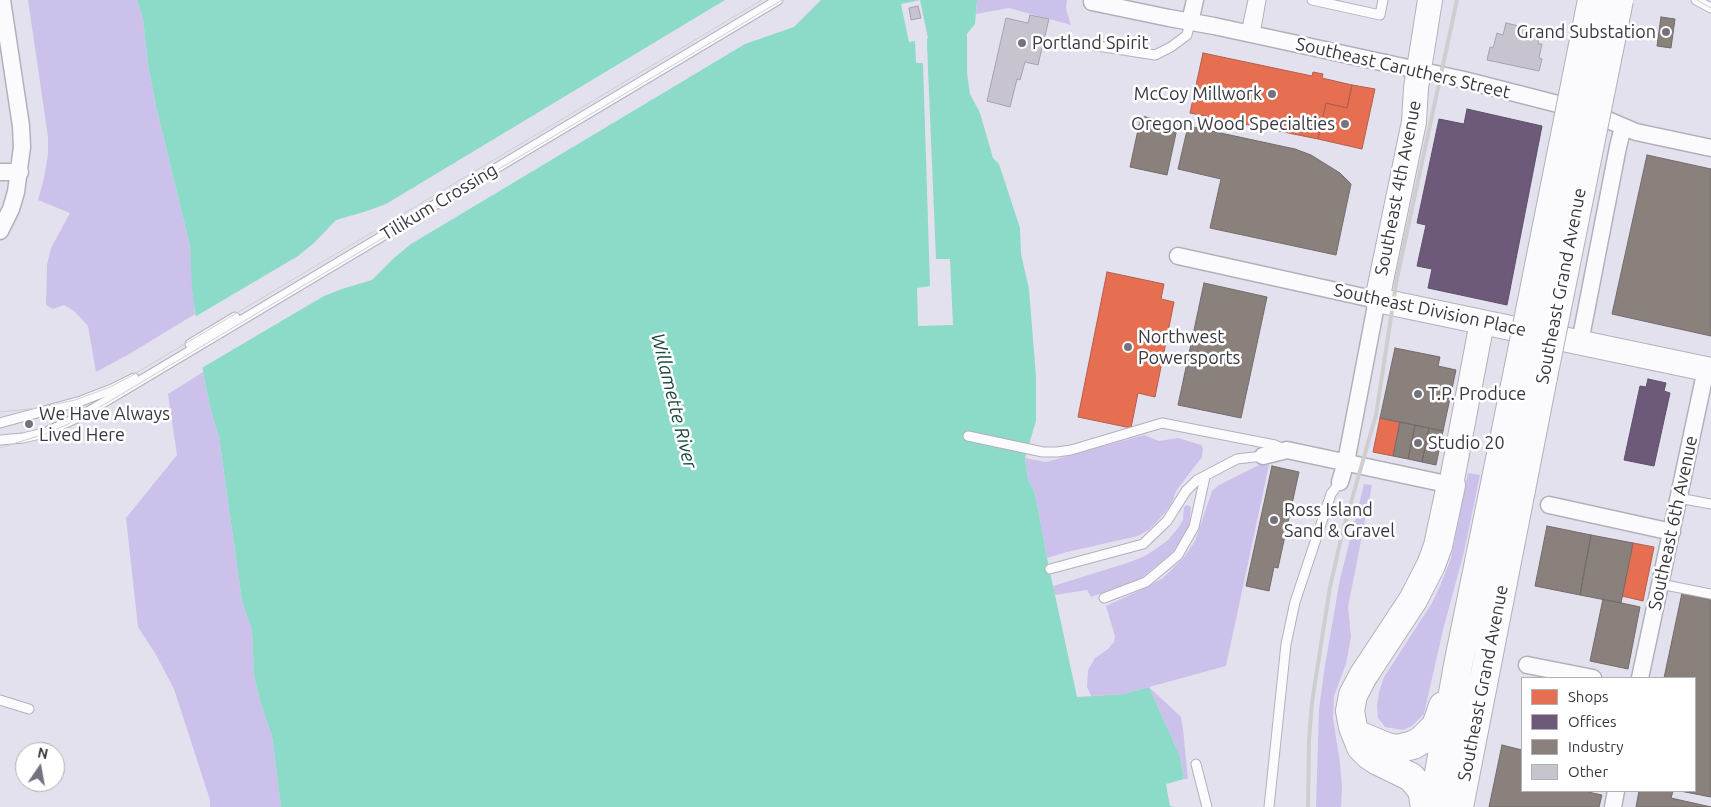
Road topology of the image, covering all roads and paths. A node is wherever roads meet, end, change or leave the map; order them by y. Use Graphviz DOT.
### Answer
graph roads {
  1 [pos="2,0"];
  2 [pos="767,0"];
  3 [pos="778,0"];
  4 [pos="1195,0"];
  5 [pos="1253,0"];
  6 [pos="1261,0"];
  7 [pos="1312,0"];
  8 [pos="1383,0"];
  9 [pos="1430,0"];
  10 [pos="1592,0"];
  11 [pos="1619,0"];
  12 [pos="1696,0"];
  13 [pos="1092,2"];
  14 [pos="1711,8"];
  15 [pos="1190,22"];
  16 [pos="1250,34"];
  17 [pos="1078,42"];
  18 [pos="1419,71"];
  19 [pos="1623,127"];
  20 [pos="1711,148"];
  21 [pos="0,172"];
  22 [pos="20,172"];
  23 [pos="0,231"];
  24 [pos="1178,256"];
  25 [pos="1378,300"];
  26 [pos="1482,322"];
  27 [pos="1580,342"];
  28 [pos="1709,369"];
  29 [pos="1530,374"];
  30 [pos="0,423"];
  31 [pos="968,436"];
  32 [pos="0,440"];
  33 [pos="1287,450"];
  34 [pos="1263,456"];
  35 [pos="1346,462"];
  36 [pos="1205,477"];
  37 [pos="1340,482"];
  38 [pos="1450,485"];
  39 [pos="1679,498"];
  40 [pos="1711,504"];
  41 [pos="1549,505"];
  42 [pos="1672,532"];
  43 [pos="1050,569"];
  44 [pos="1660,584"];
  45 [pos="1711,594"];
  46 [pos="1104,598"];
  47 [pos="1458,665"];
  48 [pos="1527,665"];
  49 [pos="1588,677"];
  50 [pos="1640,677"];
  51 [pos="0,700"];
  52 [pos="29,709"];
  53 [pos="1353,727"];
  54 [pos="1196,764"];
  55 [pos="1616,792"];
  56 [pos="1207,807"];
  57 [pos="1269,807"];
  58 [pos="1424,807"];
  59 [pos="1433,807"];
  60 [pos="1459,807"];
  61 [pos="1612,807"];
  1 -- 22 [label="street"];
  2 -- 30 [label="lane, Tilikum Crossing"];
  3 -- 32 [label="lane, Tilikum Crossing"];
  4 -- 15 [label="street"];
  5 -- 16 [label="lane"];
  6 -- 16 [label="lane"];
  7 -- 8 [label="lane"];
  9 -- 18 [label="street, Southeast 4th Avenue"];
  10 -- 29 [label="highway, bridge"];
  11 -- 29 [label="highway, Southeast Grand Avenue, bridge"];
  12 -- 14 [label="lane"];
  13 -- 15 [label="street, Southeast Caruthers Street"];
  15 -- 16 [label="street, Southeast Caruthers Street"];
  15 -- 17 [label="lane"];
  16 -- 18 [label="street, Southeast Caruthers Street"];
  18 -- 19 [label="street, Southeast Caruthers Street"];
  18 -- 25 [label="street, Southeast 4th Avenue"];
  19 -- 20 [label="street, Southeast Caruthers Street"];
  19 -- 27 [label="street, Southeast Grand Avenue"];
  21 -- 22 [label="street"];
  22 -- 23 [label="street"];
  24 -- 25 [label="street, Southeast Division Place"];
  25 -- 26 [label="street, Southeast Division Place"];
  25 -- 35 [label="street, Southeast 4th Avenue"];
  26 -- 27 [label="street, Southeast Division Place"];
  26 -- 38 [label="street"];
  27 -- 28 [label="street, Southeast Division Place"];
  28 -- 39 [label="street, Southeast 6th Avenue"];
  29 -- 47 [label="highway"];
  29 -- 60 [label="highway, Southeast Grand Avenue"];
  31 -- 33 [label="lane"];
  33 -- 34 [label="street"];
  33 -- 35 [label="street"];
  34 -- 36 [label="lane"];
  35 -- 37 [label="street, Southeast 4th Avenue"];
  35 -- 38 [label="street"];
  36 -- 43 [label="lane"];
  36 -- 46 [label="lane"];
  37 -- 57 [label="lane"];
  38 -- 53 [label="highway"];
  39 -- 40 [label="lane"];
  39 -- 42 [label="street, Southeast 6th Avenue"];
  41 -- 42 [label="street"];
  42 -- 44 [label="street, Southeast 6th Avenue"];
  44 -- 45 [label="lane"];
  44 -- 50 [label="street, Southeast 6th Avenue"];
  47 -- 53 [label="highway"];
  47 -- 59 [label="highway"];
  48 -- 49 [label="street"];
  51 -- 52 [label="lane"];
  53 -- 58 [label="highway"];
  54 -- 56 [label="lane"];
  55 -- 61 [label="street"];
}
